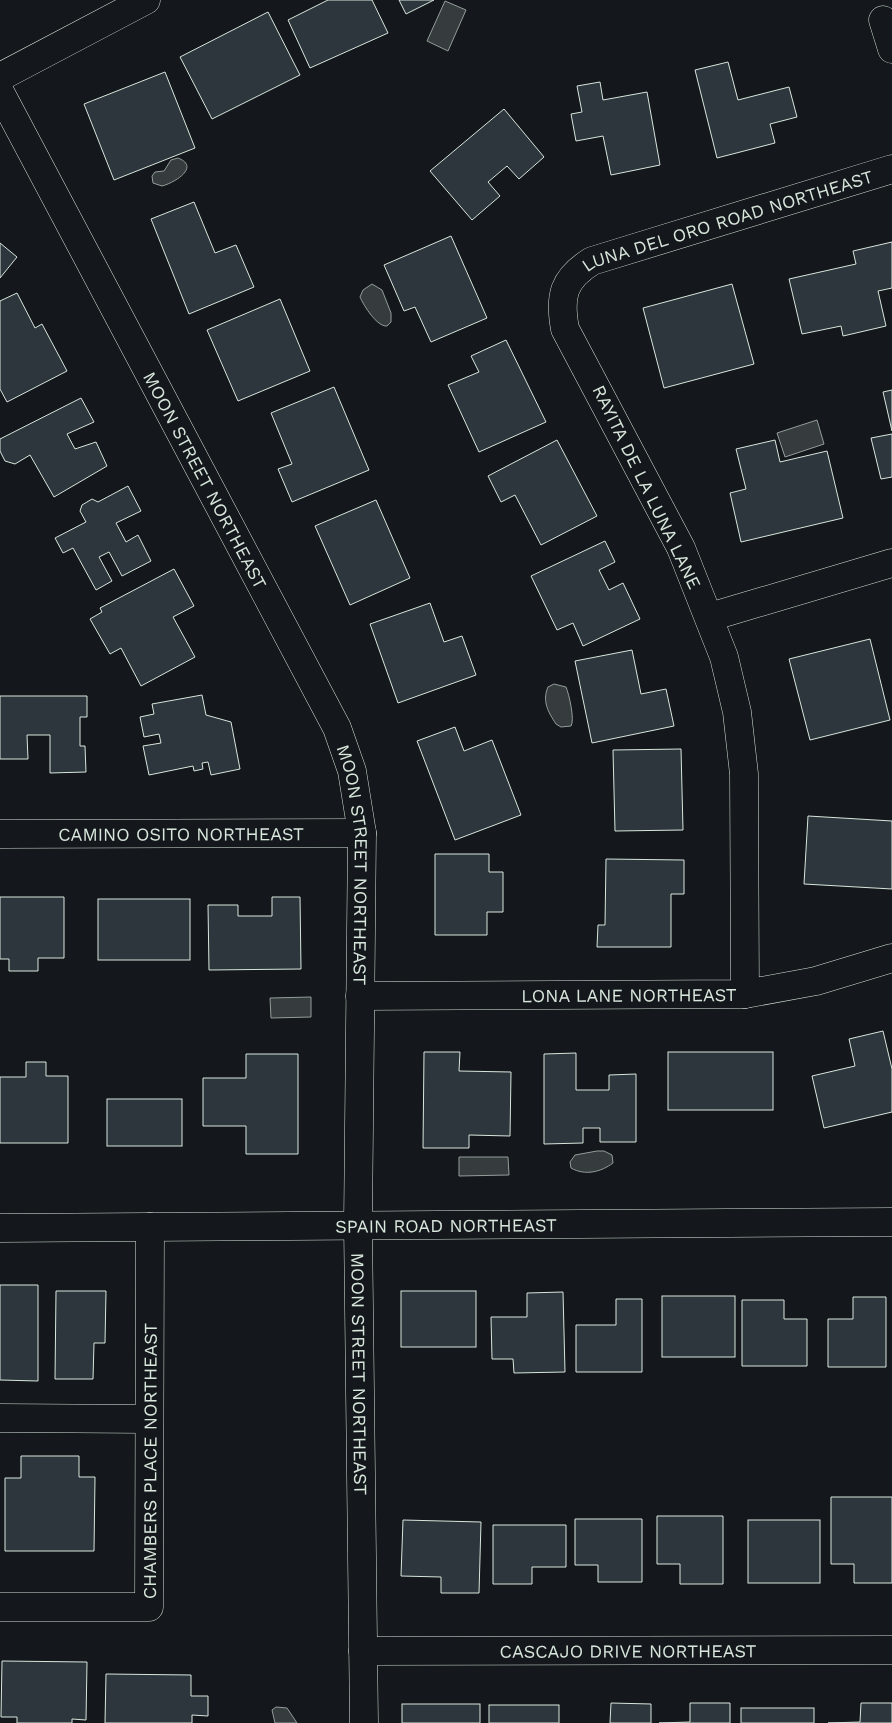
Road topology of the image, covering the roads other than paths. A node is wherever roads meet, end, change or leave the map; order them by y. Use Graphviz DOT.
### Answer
graph roads {
  1 [pos="146,0"];
  2 [pos="883,20"];
  3 [pos="892,49"];
  4 [pos="0,77"];
  5 [pos="0,92"];
  6 [pos="892,169"];
  7 [pos="568,282"];
  8 [pos="892,563"];
  9 [pos="710,617"];
  10 [pos="362,833"];
  11 [pos="0,834"];
  12 [pos="892,958"];
  13 [pos="745,994"];
  14 [pos="360,996"];
  15 [pos="892,1222"];
  16 [pos="358,1225"];
  17 [pos="150,1227"];
  18 [pos="0,1228"];
  19 [pos="0,1418"];
  20 [pos="149,1419"];
  21 [pos="0,1607"];
  22 [pos="892,1650"];
  23 [pos="363,1652"];
  24 [pos="364,1723"];
  1 -- 4 [label="street"];
  2 -- 3 [label="street"];
  5 -- 10 [label="street, MOON STREET NORTHEAST"];
  6 -- 7 [label="street, LUNA DEL ORO ROAD NORTHEAST"];
  7 -- 9 [label="street, RAYITA DE LA LUNA LANE"];
  8 -- 9 [label="street"];
  9 -- 13 [label="street, RAYITA DE LA LUNA LANE"];
  10 -- 11 [label="street, CAMINO OSITO NORTHEAST"];
  10 -- 14 [label="street, MOON STREET NORTHEAST"];
  12 -- 13 [label="street, LONA LANE NORTHEAST"];
  13 -- 14 [label="street, LONA LANE NORTHEAST"];
  14 -- 16 [label="street, MOON STREET NORTHEAST"];
  15 -- 16 [label="street, SPAIN ROAD NORTHEAST"];
  16 -- 17 [label="street, SPAIN ROAD NORTHEAST"];
  16 -- 23 [label="street, MOON STREET NORTHEAST"];
  17 -- 18 [label="street, SPAIN ROAD NORTHEAST"];
  17 -- 20 [label="street, CHAMBERS PLACE NORTHEAST"];
  19 -- 20 [label="street"];
  20 -- 21 [label="street, CHAMBERS PLACE NORTHEAST"];
  22 -- 23 [label="street, CASCAJO DRIVE NORTHEAST"];
  23 -- 24 [label="street, MOON STREET NORTHEAST"];
}
